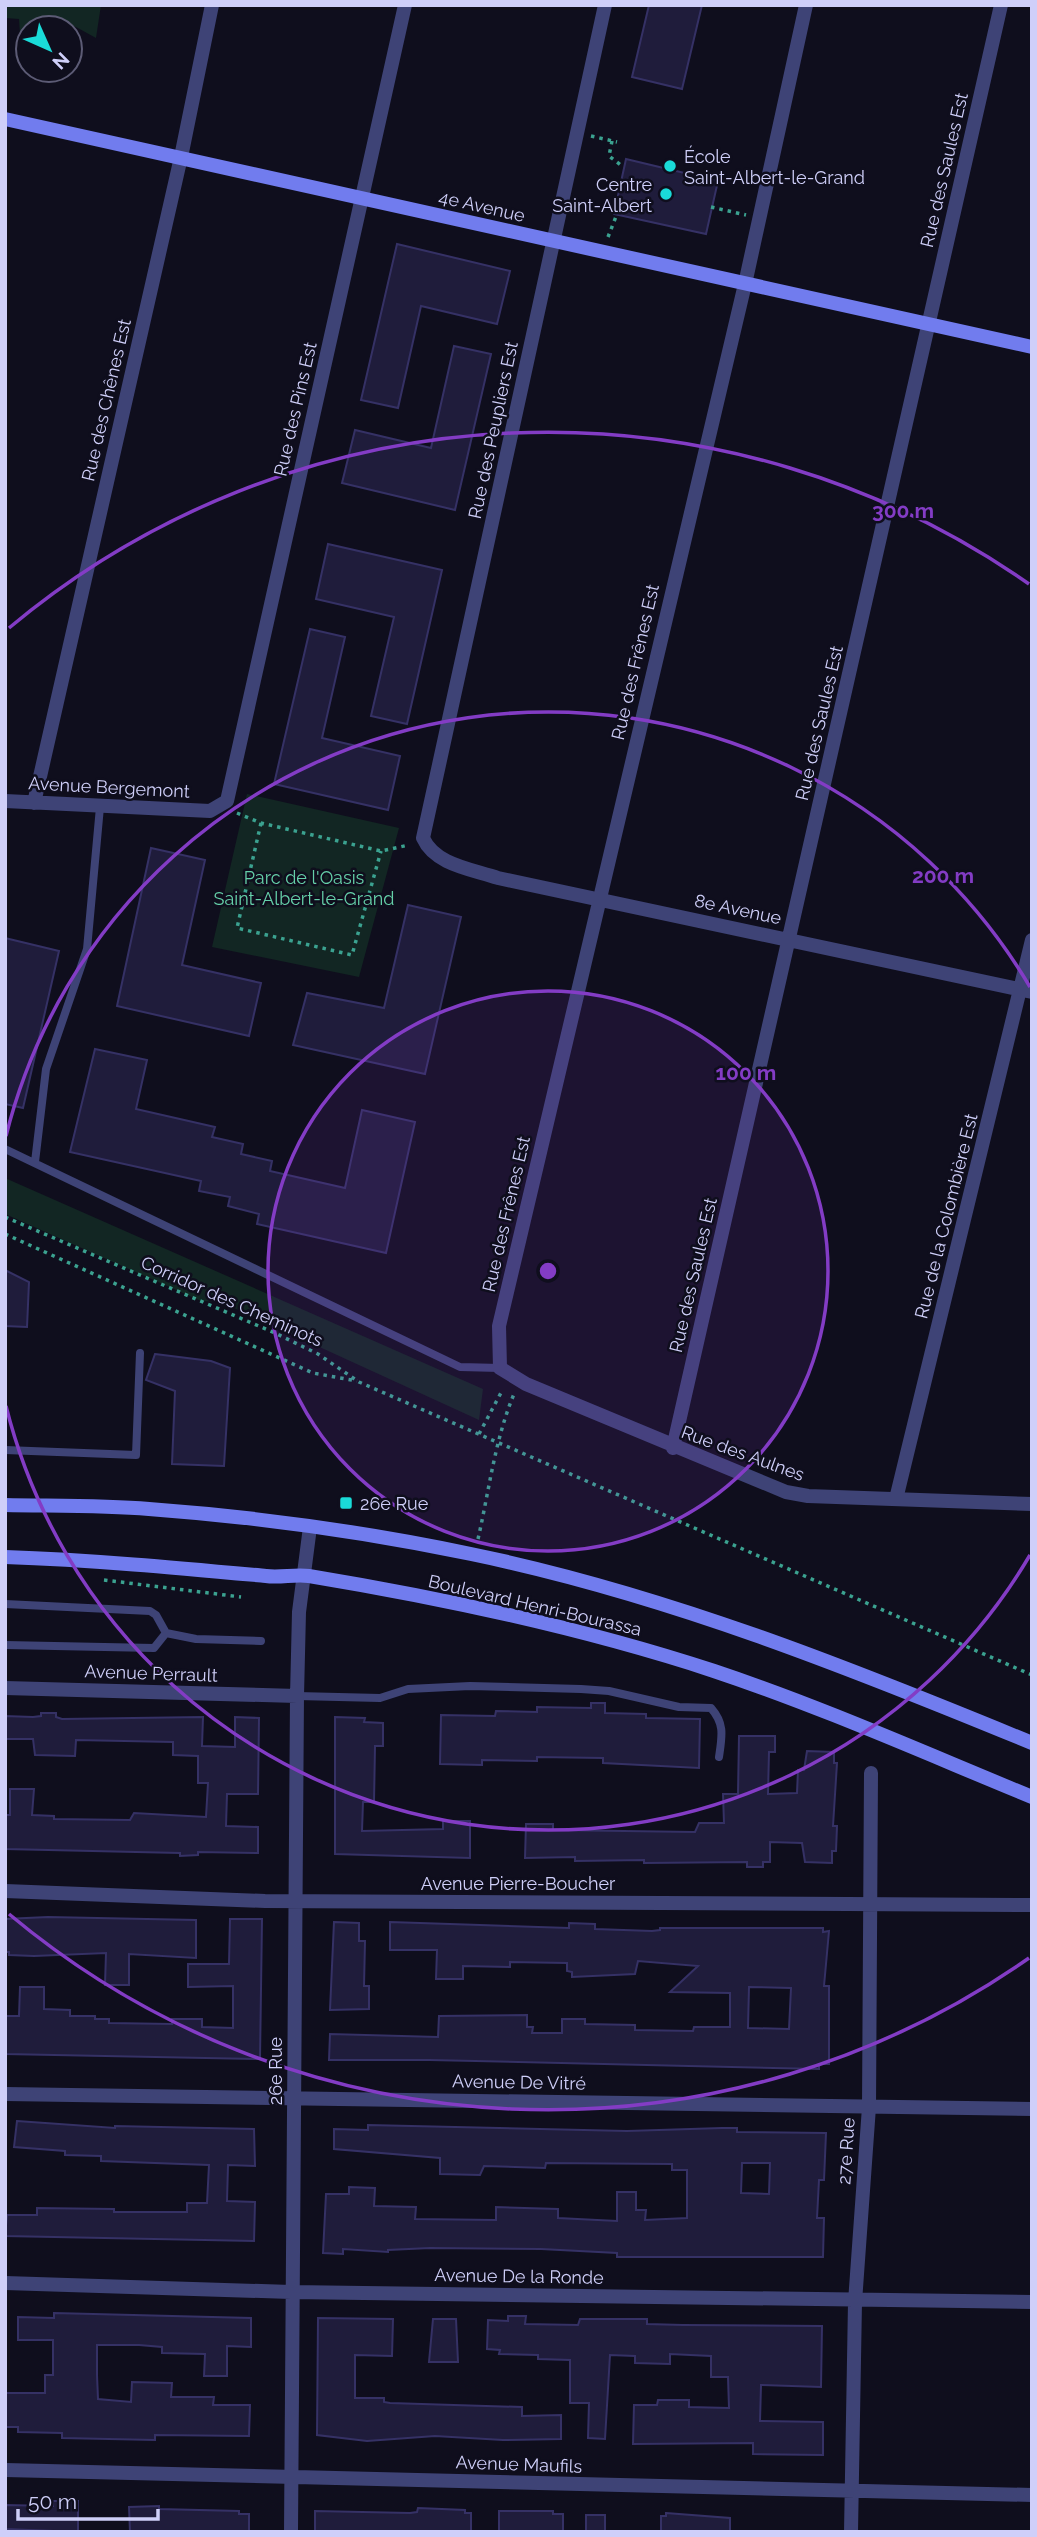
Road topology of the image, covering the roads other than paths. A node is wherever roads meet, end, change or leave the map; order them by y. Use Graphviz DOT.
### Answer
graph roads {
  1 [pos="212,5"];
  2 [pos="405,5"];
  3 [pos="605,5"];
  4 [pos="806,5"];
  5 [pos="1001,5"];
  6 [pos="5,119"];
  7 [pos="181,157"];
  8 [pos="362,199"];
  9 [pos="555,242"];
  10 [pos="745,284"];
  11 [pos="929,324"];
  12 [pos="1032,346"];
  13 [pos="5,801"];
  14 [pos="34,803"];
  15 [pos="100,807"];
  16 [pos="210,811"];
  17 [pos="438,858"];
  18 [pos="600,899"];
  19 [pos="790,940"];
  20 [pos="1032,940"];
  21 [pos="1026,991"];
  22 [pos="5,1149"];
  23 [pos="35,1162"];
  24 [pos="140,1353"];
  25 [pos="510,1375"];
  26 [pos="673,1448"];
  27 [pos="5,1450"];
  28 [pos="896,1499"];
  29 [pos="5,1504"];
  30 [pos="1032,1504"];
  31 [pos="310,1527"];
  32 [pos="5,1556"];
  33 [pos="304,1576"];
  34 [pos="5,1604"];
  35 [pos="166,1633"];
  36 [pos="261,1641"];
  37 [pos="5,1645"];
  38 [pos="5,1688"];
  39 [pos="297,1696"];
  40 [pos="1032,1743"];
  41 [pos="719,1757"];
  42 [pos="871,1773"];
  43 [pos="1032,1797"];
  44 [pos="5,1891"];
  45 [pos="295,1901"];
  46 [pos="871,1902"];
  47 [pos="1032,1905"];
  48 [pos="5,2094"];
  49 [pos="294,2098"];
  50 [pos="869,2107"];
  51 [pos="1032,2109"];
  52 [pos="5,2283"];
  53 [pos="291,2292"];
  54 [pos="855,2302"];
  55 [pos="1032,2302"];
  56 [pos="5,2470"];
  57 [pos="293,2476"];
  58 [pos="850,2493"];
  59 [pos="1032,2495"];
  60 [pos="291,2532"];
  61 [pos="851,2532"];
  1 -- 7 [label="street, Rue des Chênes Est"];
  2 -- 8 [label="street, Rue des Pins Est"];
  3 -- 9 [label="street, Rue des Peupliers Est"];
  4 -- 10 [label="street, Rue des Frênes Est"];
  5 -- 11 [label="street, Rue des Saules Est"];
  6 -- 7 [label="main road, 4e Avenue"];
  7 -- 8 [label="main road, 4e Avenue"];
  7 -- 14 [label="street, Rue des Chênes Est"];
  8 -- 9 [label="main road, 4e Avenue"];
  8 -- 16 [label="street, Rue des Pins Est"];
  9 -- 10 [label="main road, 4e Avenue"];
  9 -- 17 [label="street, Rue des Peupliers Est"];
  10 -- 11 [label="main road, 4e Avenue"];
  10 -- 18 [label="street, Rue des Frênes Est"];
  11 -- 12 [label="main road, 4e Avenue"];
  11 -- 19 [label="street, Rue des Saules Est"];
  13 -- 14 [label="street, Avenue Bergemont"];
  14 -- 15 [label="street, Avenue Bergemont"];
  15 -- 16 [label="street, Avenue Bergemont"];
  15 -- 23 [label="lane"];
  17 -- 18 [label="street, 8e Avenue"];
  18 -- 19 [label="street, 8e Avenue"];
  18 -- 25 [label="street, Rue des Frênes Est"];
  19 -- 21 [label="street, 8e Avenue"];
  19 -- 26 [label="street, Rue des Saules Est"];
  20 -- 21 [label="street, Rue de la Colombière Est"];
  21 -- 28 [label="street, Rue de la Colombière Est"];
  22 -- 23 [label="lane"];
  23 -- 25 [label="lane"];
  24 -- 27 [label="lane"];
  25 -- 26 [label="street, Rue des Aulnes"];
  26 -- 28 [label="street, Rue des Aulnes"];
  28 -- 30 [label="street, Rue des Aulnes"];
  29 -- 31 [label="main road, Boulevard Henri-Bourassa"];
  31 -- 33 [label="street, 26e Rue"];
  31 -- 40 [label="main road, Boulevard Henri-Bourassa"];
  32 -- 33 [label="main road, Boulevard Henri-Bourassa"];
  33 -- 39 [label="street, 26e Rue"];
  33 -- 43 [label="main road, Boulevard Henri-Bourassa"];
  34 -- 35 [label="lane"];
  35 -- 36 [label="lane"];
  35 -- 37 [label="lane"];
  38 -- 39 [label="street, Avenue Perrault"];
  39 -- 41 [label="lane"];
  39 -- 45 [label="street, 26e Rue"];
  42 -- 46 [label="street, 27e Rue"];
  44 -- 45 [label="street, Avenue Pierre-Boucher"];
  45 -- 46 [label="street, Avenue Pierre-Boucher"];
  45 -- 49 [label="street, 26e Rue"];
  46 -- 47 [label="street, Avenue Pierre-Boucher"];
  46 -- 50 [label="street, 27e Rue"];
  48 -- 49 [label="street, Avenue De Vitré"];
  49 -- 50 [label="street, Avenue De Vitré"];
  49 -- 53 [label="street, 26e Rue"];
  50 -- 51 [label="street, Avenue De Vitré"];
  50 -- 54 [label="street, 27e Rue"];
  52 -- 53 [label="street, Avenue De la Ronde"];
  53 -- 54 [label="street, Avenue De la Ronde"];
  53 -- 57 [label="street, 26e Rue"];
  54 -- 55 [label="street, Avenue De la Ronde"];
  54 -- 58 [label="street, 27e Rue"];
  56 -- 57 [label="street, Avenue Maufils"];
  57 -- 58 [label="street, Avenue Maufils"];
  57 -- 60 [label="street, 26e Rue"];
  58 -- 59 [label="street, Avenue Maufils"];
  58 -- 61 [label="street, 27e Rue"];
}
